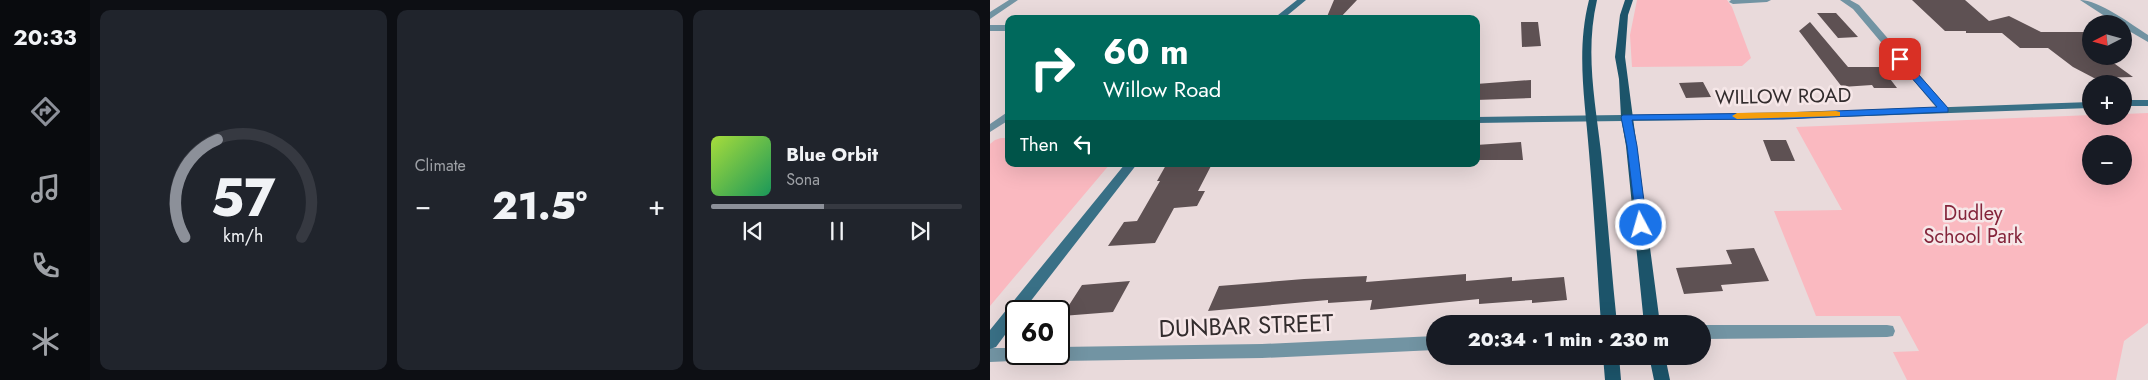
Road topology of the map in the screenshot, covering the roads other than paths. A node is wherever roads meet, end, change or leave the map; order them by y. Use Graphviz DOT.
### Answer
graph roads {
  1 [pos="1014,0"];
  2 [pos="1302,0"];
  3 [pos="1593,0"];
  4 [pos="1629,0"];
  5 [pos="1767,0"];
  6 [pos="1844,0"];
  7 [pos="2084,0"];
  8 [pos="1732,2"];
  9 [pos="1282,15"];
  10 [pos="2108,15"];
  11 [pos="990,16"];
  12 [pos="990,28"];
  13 [pos="1005,28"];
  14 [pos="2132,29"];
  15 [pos="2148,39"];
  16 [pos="2148,102"];
  17 [pos="2132,103"];
  18 [pos="2082,105"];
  19 [pos="1944,110"];
  20 [pos="1005,117"];
  21 [pos="1626,117"];
  22 [pos="1590,118"];
  23 [pos="1480,120"];
  24 [pos="1005,126"];
  25 [pos="991,127"];
  26 [pos="1129,167"];
  27 [pos="1607,315"];
  28 [pos="1651,315"];
  29 [pos="1887,331"];
  30 [pos="1711,332"];
  31 [pos="990,342"];
  32 [pos="1426,343"];
  33 [pos="1070,354"];
  34 [pos="990,355"];
  35 [pos="1005,355"];
  36 [pos="1612,365"];
  37 [pos="1660,365"];
  38 [pos="1613,380"];
  39 [pos="1662,380"];
  1 -- 11 [label="street"];
  2 -- 9 [label="street"];
  3 -- 22 [label="main road"];
  4 -- 21 [label="main road"];
  5 -- 8 [label="street"];
  6 -- 19 [label="street"];
  7 -- 10 [label="street"];
  12 -- 13 [label="street"];
  14 -- 15 [label="street"];
  16 -- 17 [label="street"];
  18 -- 19 [label="street, WILLOW ROAD"];
  19 -- 21 [label="street, WILLOW ROAD"];
  20 -- 25 [label="street"];
  21 -- 22 [label="street, WILLOW ROAD"];
  21 -- 28 [label="main road"];
  22 -- 23 [label="street, WILLOW ROAD"];
  22 -- 27 [label="main road"];
  24 -- 25 [label="street"];
  26 -- 31 [label="street"];
  29 -- 30 [label="street"];
  32 -- 33 [label="street, DUNBAR STREET"];
  34 -- 35 [label="street"];
  36 -- 38 [label="main road"];
  37 -- 39 [label="main road"];
}
